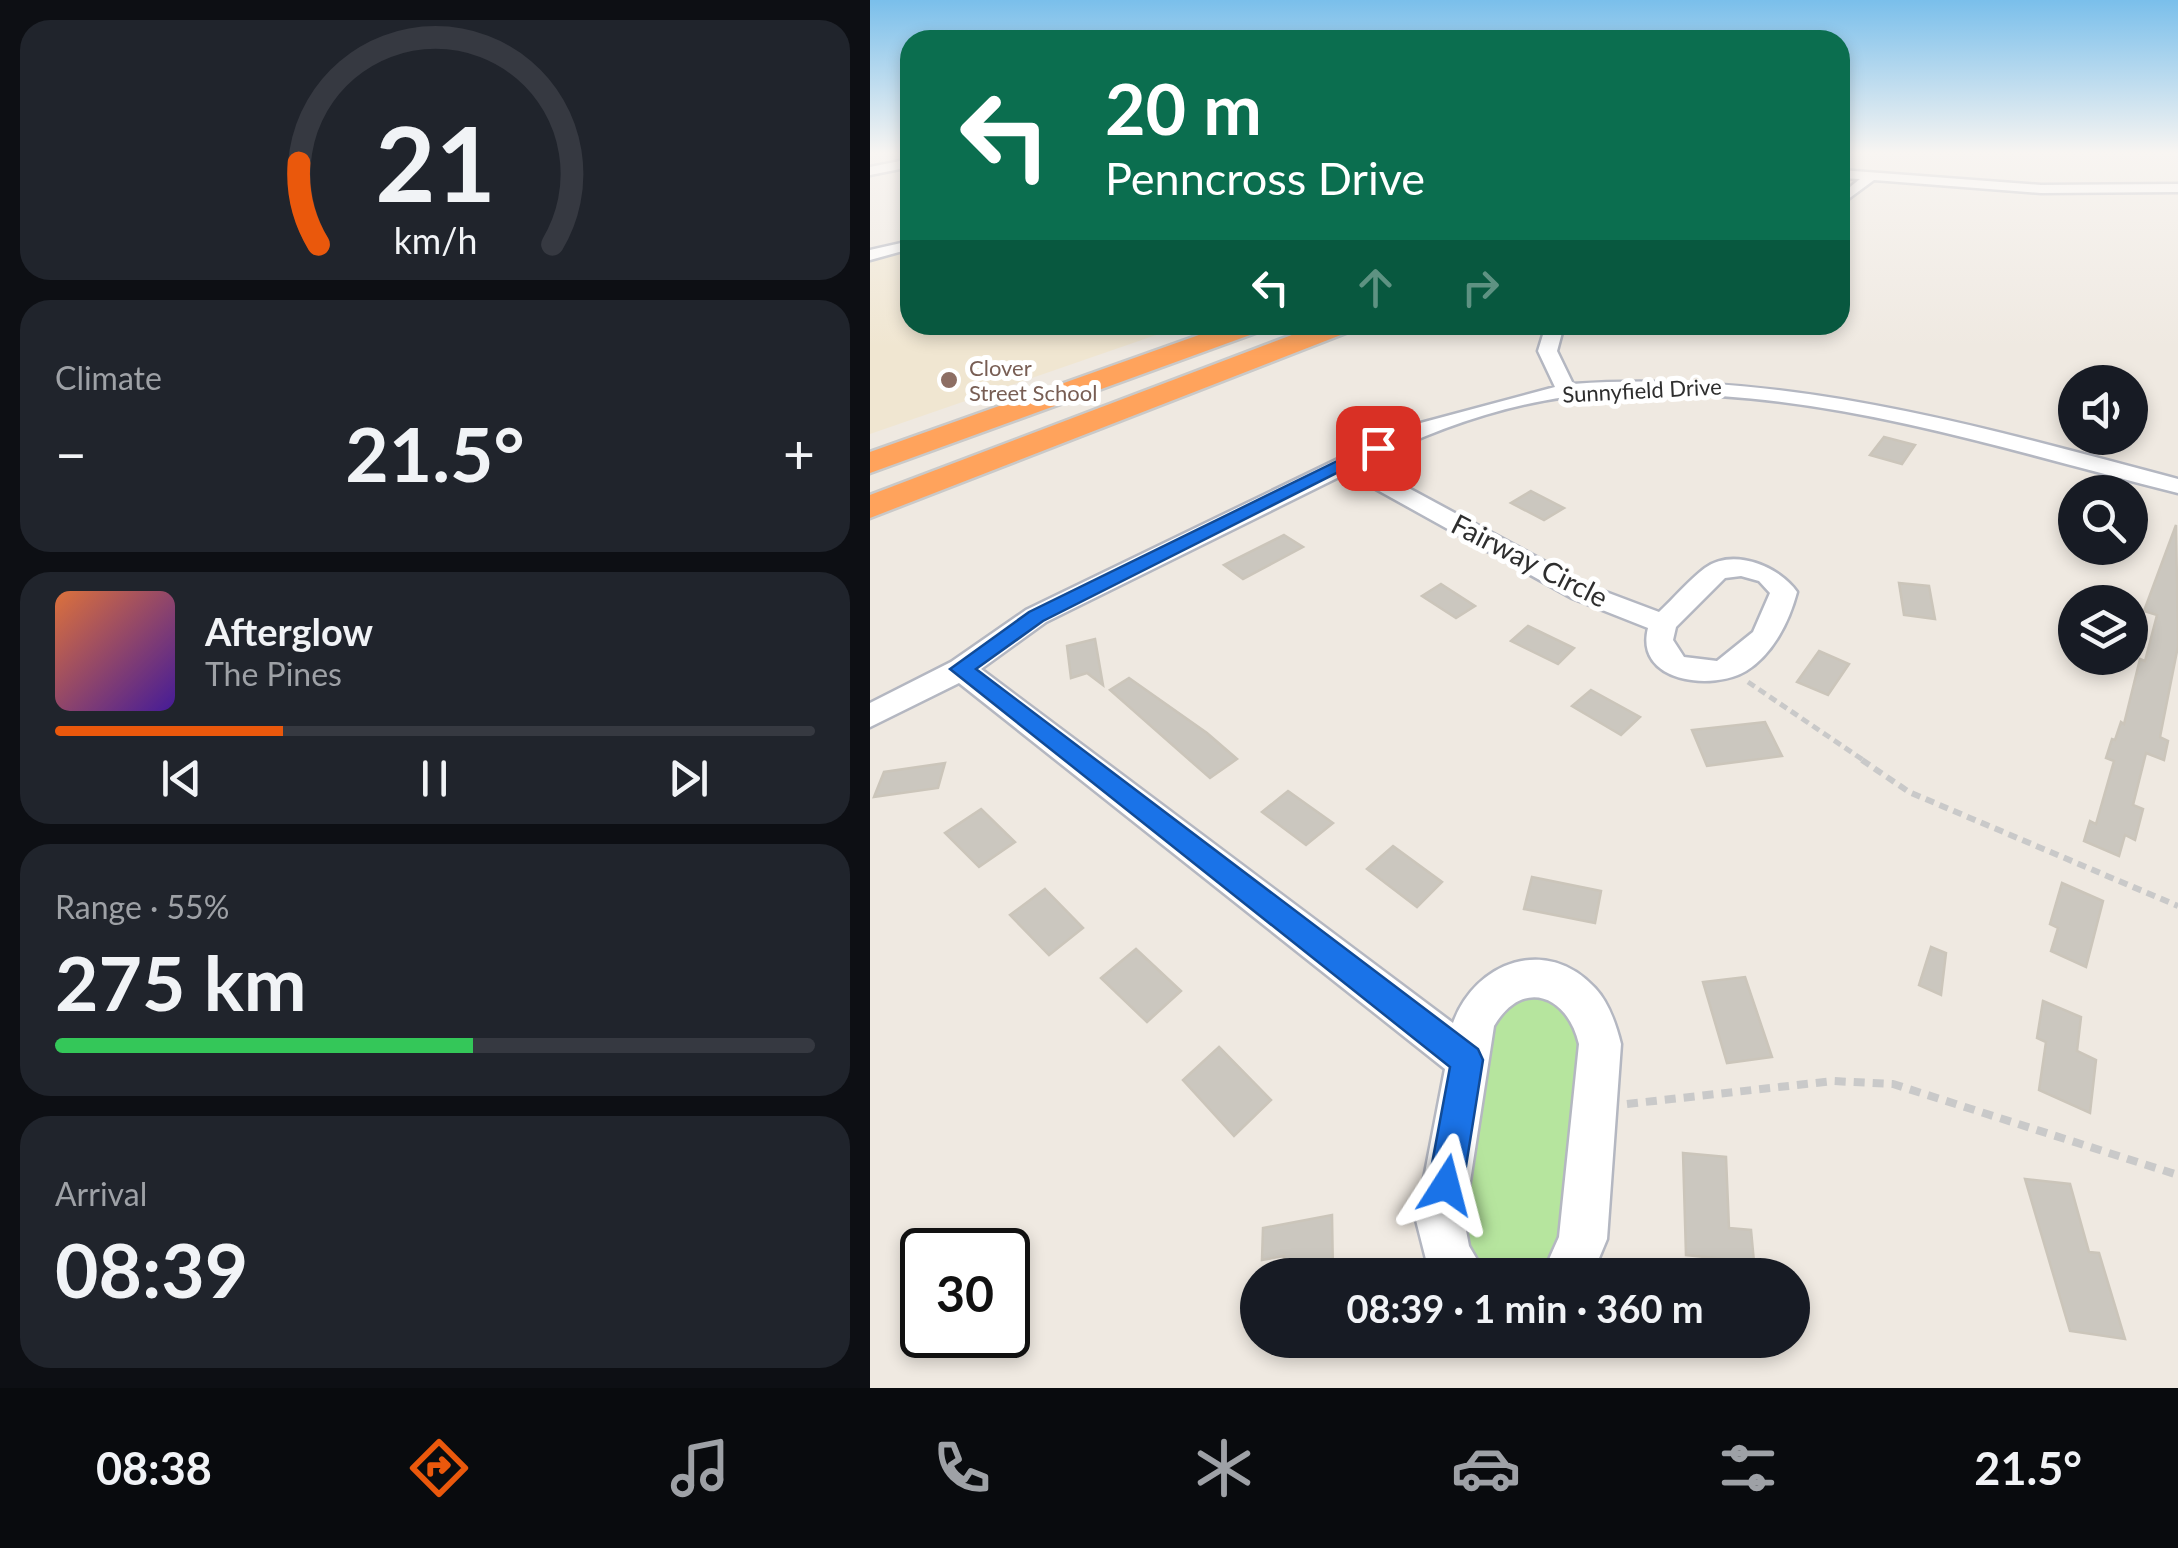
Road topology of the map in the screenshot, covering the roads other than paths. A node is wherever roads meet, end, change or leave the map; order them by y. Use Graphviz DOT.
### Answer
graph roads {
  1 [pos="900,248"];
  2 [pos="870,255"];
  3 [pos="1224,335"];
  4 [pos="1261,335"];
  5 [pos="1281,335"];
  6 [pos="1316,335"];
  7 [pos="1549,335"];
  8 [pos="1568,391"];
  9 [pos="1346,462"];
  10 [pos="870,463"];
  11 [pos="870,480"];
  12 [pos="2178,486"];
  13 [pos="870,490"];
  14 [pos="870,507"];
  15 [pos="1663,624"];
  16 [pos="961,669"];
  17 [pos="870,716"];
  18 [pos="1467,1060"];
  19 [pos="1447,1258"];
  20 [pos="1575,1258"];
  1 -- 2 [label="street"];
  3 -- 10 [label="highway"];
  4 -- 11 [label="highway"];
  5 -- 13 [label="highway"];
  6 -- 14 [label="highway"];
  7 -- 8 [label="street"];
  8 -- 9 [label="street, Sunnyfield Drive"];
  8 -- 12 [label="street, Sunnyfield Drive"];
  9 -- 15 [label="street, Fairway Circle"];
  9 -- 16 [label="street, Sunnyfield Drive"];
  15 -- 15 [label="street"];
  16 -- 17 [label="street, Sunnyfield Drive"];
  16 -- 18 [label="street"];
  18 -- 19 [label="street"];
  18 -- 20 [label="street"];
}
